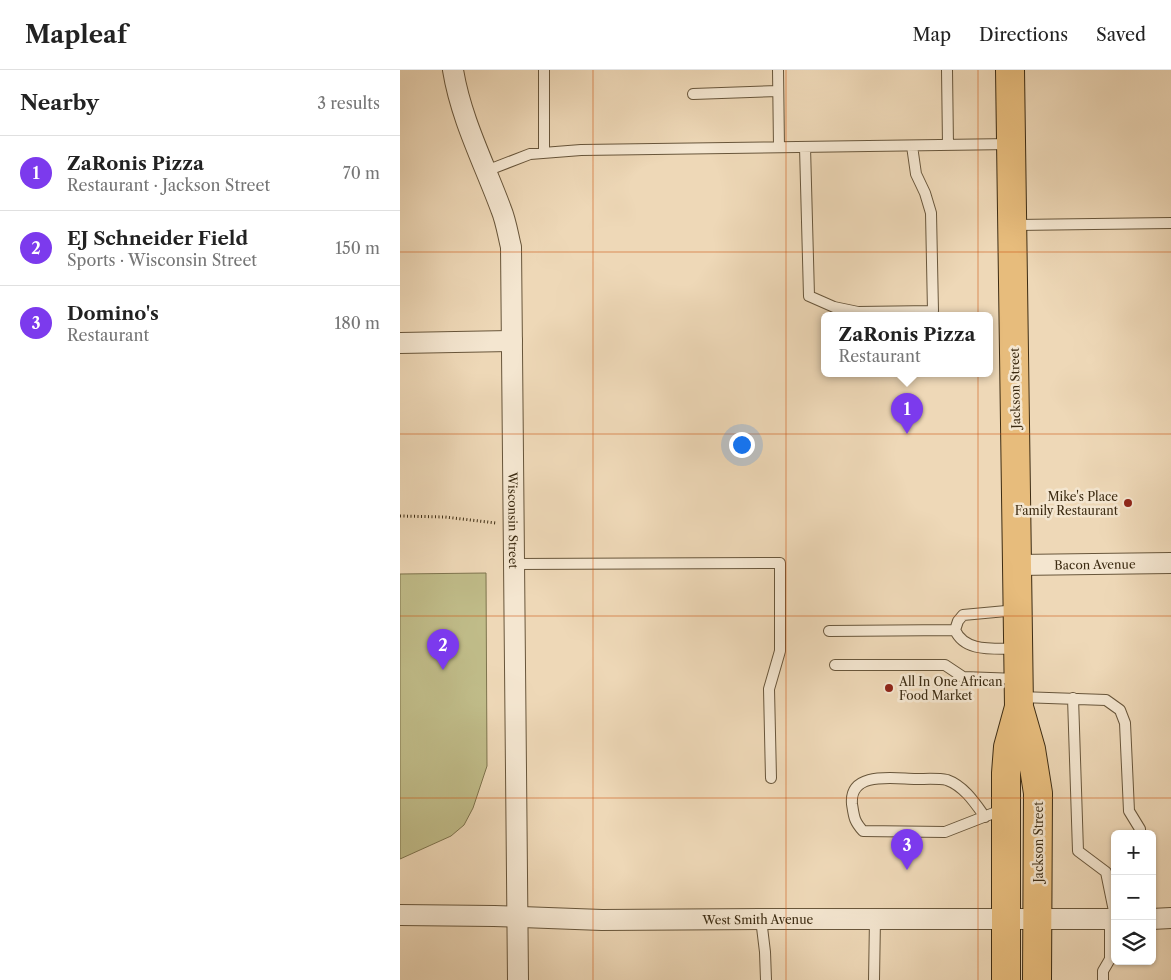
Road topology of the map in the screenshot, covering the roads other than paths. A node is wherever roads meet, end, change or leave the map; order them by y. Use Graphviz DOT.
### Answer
graph roads {
  1 [pos="453,70"];
  2 [pos="544,70"];
  3 [pos="778,70"];
  4 [pos="946,70"];
  5 [pos="1010,70"];
  6 [pos="778,91"];
  7 [pos="693,94"];
  8 [pos="1012,144"];
  9 [pos="948,145"];
  10 [pos="912,146"];
  11 [pos="779,147"];
  12 [pos="805,147"];
  13 [pos="544,153"];
  14 [pos="486,171"];
  15 [pos="1171,223"];
  16 [pos="1013,224"];
  17 [pos="512,341"];
  18 [pos="400,343"];
  19 [pos="514,564"];
  20 [pos="1171,564"];
  21 [pos="1017,565"];
  22 [pos="1018,610"];
  23 [pos="956,630"];
  24 [pos="829,631"];
  25 [pos="1018,649"];
  26 [pos="835,665"];
  27 [pos="1019,694"];
  28 [pos="1073,698"];
  29 [pos="771,778"];
  30 [pos="995,813"];
  31 [pos="1140,830"];
  32 [pos="1111,905"];
  33 [pos="400,916"];
  34 [pos="517,917"];
  35 [pos="1111,918"];
  36 [pos="1171,918"];
  37 [pos="761,919"];
  38 [pos="875,919"];
  39 [pos="1156,919"];
  40 [pos="1006,920"];
  41 [pos="1038,920"];
  42 [pos="1113,920"];
  43 [pos="518,980"];
  44 [pos="766,980"];
  45 [pos="874,980"];
  46 [pos="1006,980"];
  47 [pos="1037,980"];
  48 [pos="1103,980"];
  1 -- 14 [label="street, Wisconsin Street"];
  2 -- 13 [label="lane"];
  3 -- 6 [label="lane"];
  4 -- 9 [label="lane"];
  5 -- 8 [label="main road, Jackson Street"];
  6 -- 7 [label="lane"];
  6 -- 11 [label="lane"];
  8 -- 9 [label="lane"];
  8 -- 16 [label="main road, Jackson Street"];
  9 -- 10 [label="lane"];
  10 -- 12 [label="lane"];
  10 -- 12 [label="lane"];
  11 -- 12 [label="lane"];
  11 -- 13 [label="lane"];
  13 -- 14 [label="lane"];
  14 -- 17 [label="street, Wisconsin Street"];
  15 -- 16 [label="lane"];
  16 -- 21 [label="main road, Jackson Street"];
  17 -- 18 [label="street"];
  17 -- 19 [label="street, Wisconsin Street"];
  19 -- 29 [label="lane"];
  19 -- 34 [label="street, Wisconsin Street"];
  20 -- 21 [label="street, Bacon Avenue"];
  21 -- 22 [label="main road, Jackson Street"];
  22 -- 23 [label="lane"];
  22 -- 25 [label="main road, Jackson Street"];
  23 -- 24 [label="lane"];
  23 -- 25 [label="lane"];
  25 -- 27 [label="main road, Jackson Street"];
  26 -- 27 [label="lane"];
  27 -- 28 [label="lane"];
  27 -- 30 [label="main road, Jackson Street"];
  27 -- 41 [label="main road, Jackson Street"];
  28 -- 31 [label="lane"];
  28 -- 32 [label="lane"];
  30 -- 30 [label="lane"];
  30 -- 40 [label="main road, Jackson Street"];
  33 -- 34 [label="street, West Smith Avenue"];
  34 -- 37 [label="street, West Smith Avenue"];
  34 -- 43 [label="street, Wisconsin Street"];
  35 -- 41 [label="street, West Smith Avenue"];
  36 -- 39 [label="street"];
  37 -- 38 [label="street, West Smith Avenue"];
  37 -- 44 [label="lane"];
  38 -- 40 [label="street, West Smith Avenue"];
  38 -- 45 [label="lane"];
  40 -- 41 [label="street, West Smith Avenue"];
  40 -- 46 [label="main road, Jackson Street"];
  41 -- 47 [label="main road, Jackson Street"];
  42 -- 48 [label="lane"];
}
